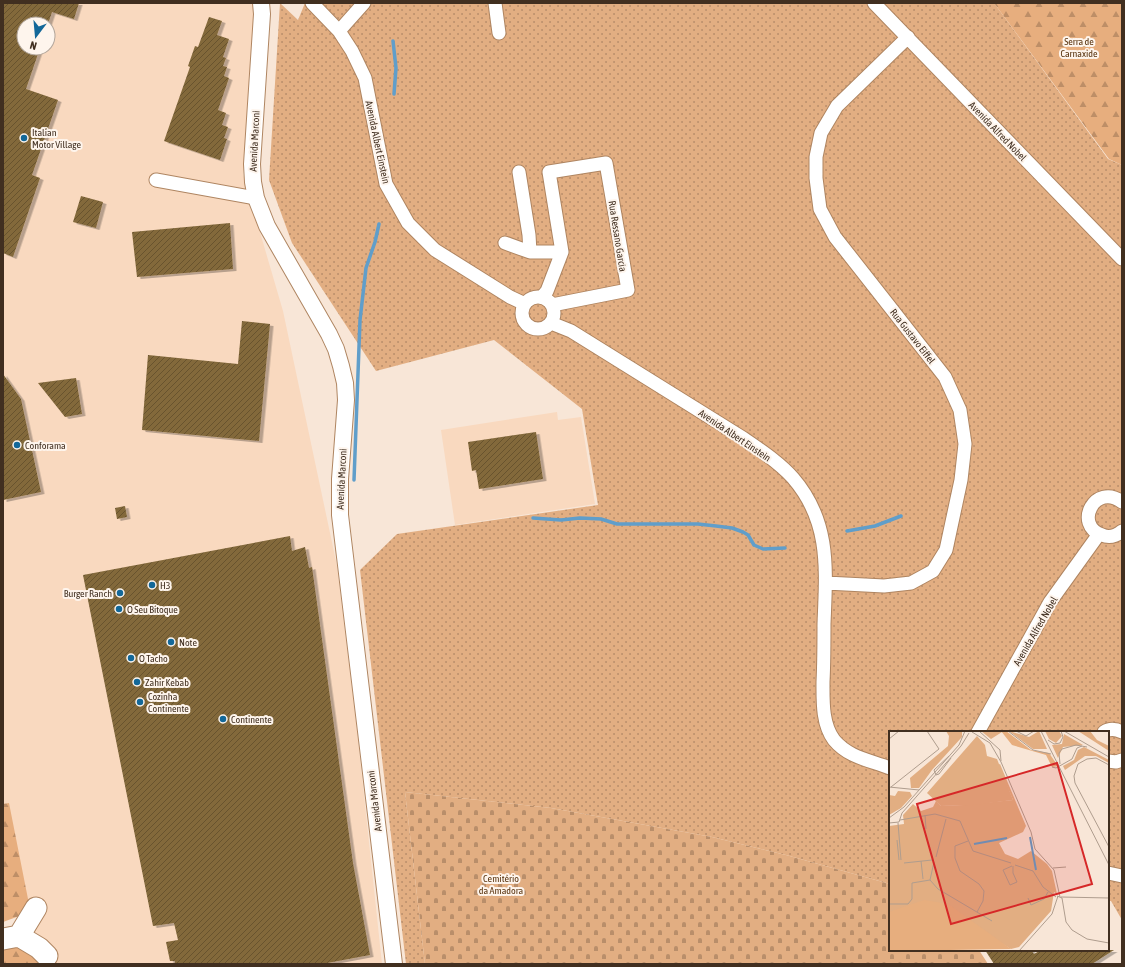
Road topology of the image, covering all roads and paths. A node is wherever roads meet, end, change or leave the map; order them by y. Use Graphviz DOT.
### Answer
graph roads {
  1 [pos="312,3"];
  2 [pos="364,3"];
  3 [pos="494,3"];
  4 [pos="874,3"];
  5 [pos="263,7"];
  6 [pos="339,31"];
  7 [pos="499,33"];
  8 [pos="908,37"];
  9 [pos="519,172"];
  10 [pos="156,180"];
  11 [pos="256,198"];
  12 [pos="505,243"];
  13 [pos="530,252"];
  14 [pos="562,252"];
  15 [pos="1122,259"];
  16 [pos="547,301"];
  17 [pos="525,304"];
  18 [pos="551,323"];
  19 [pos="1121,498"];
  20 [pos="1122,531"];
  21 [pos="1099,534"];
  22 [pos="826,583"];
  23 [pos="979,731"];
  24 [pos="1106,731"];
  25 [pos="1122,732"];
  26 [pos="889,768"];
  27 [pos="1109,873"];
  28 [pos="1122,876"];
  29 [pos="36,908"];
  30 [pos="11,938"];
  31 [pos="47,956"];
  32 [pos="394,964"];
  1 -- 6 [label="street, Avenida Albert Einstein"];
  2 -- 6 [label="street"];
  3 -- 7 [label="street"];
  4 -- 8 [label="street, Avenida Alfred Nobel"];
  5 -- 11 [label="street, Avenida Marconi"];
  6 -- 17 [label="street, Avenida Albert Einstein"];
  8 -- 15 [label="street, Avenida Alfred Nobel"];
  8 -- 22 [label="street, Rua Gustavo Eiffel"];
  9 -- 13 [label="street"];
  10 -- 11 [label="street"];
  11 -- 32 [label="street, Avenida Marconi"];
  12 -- 13 [label="street"];
  13 -- 14 [label="street"];
  14 -- 16 [label="street"];
  14 -- 16 [label="street, Rua Ressano Garcia"];
  16 -- 17 [label="street"];
  16 -- 18 [label="street"];
  17 -- 18 [label="street"];
  18 -- 22 [label="street, Avenida Albert Einstein"];
  19 -- 21 [label="street"];
  20 -- 21 [label="street"];
  21 -- 23 [label="street, Avenida Alfred Nobel"];
  22 -- 26 [label="street, Avenida Albert Einstein"];
  24 -- 25 [label="street"];
  27 -- 28 [label="street"];
  29 -- 30 [label="highway"];
  30 -- 31 [label="highway"];
}
